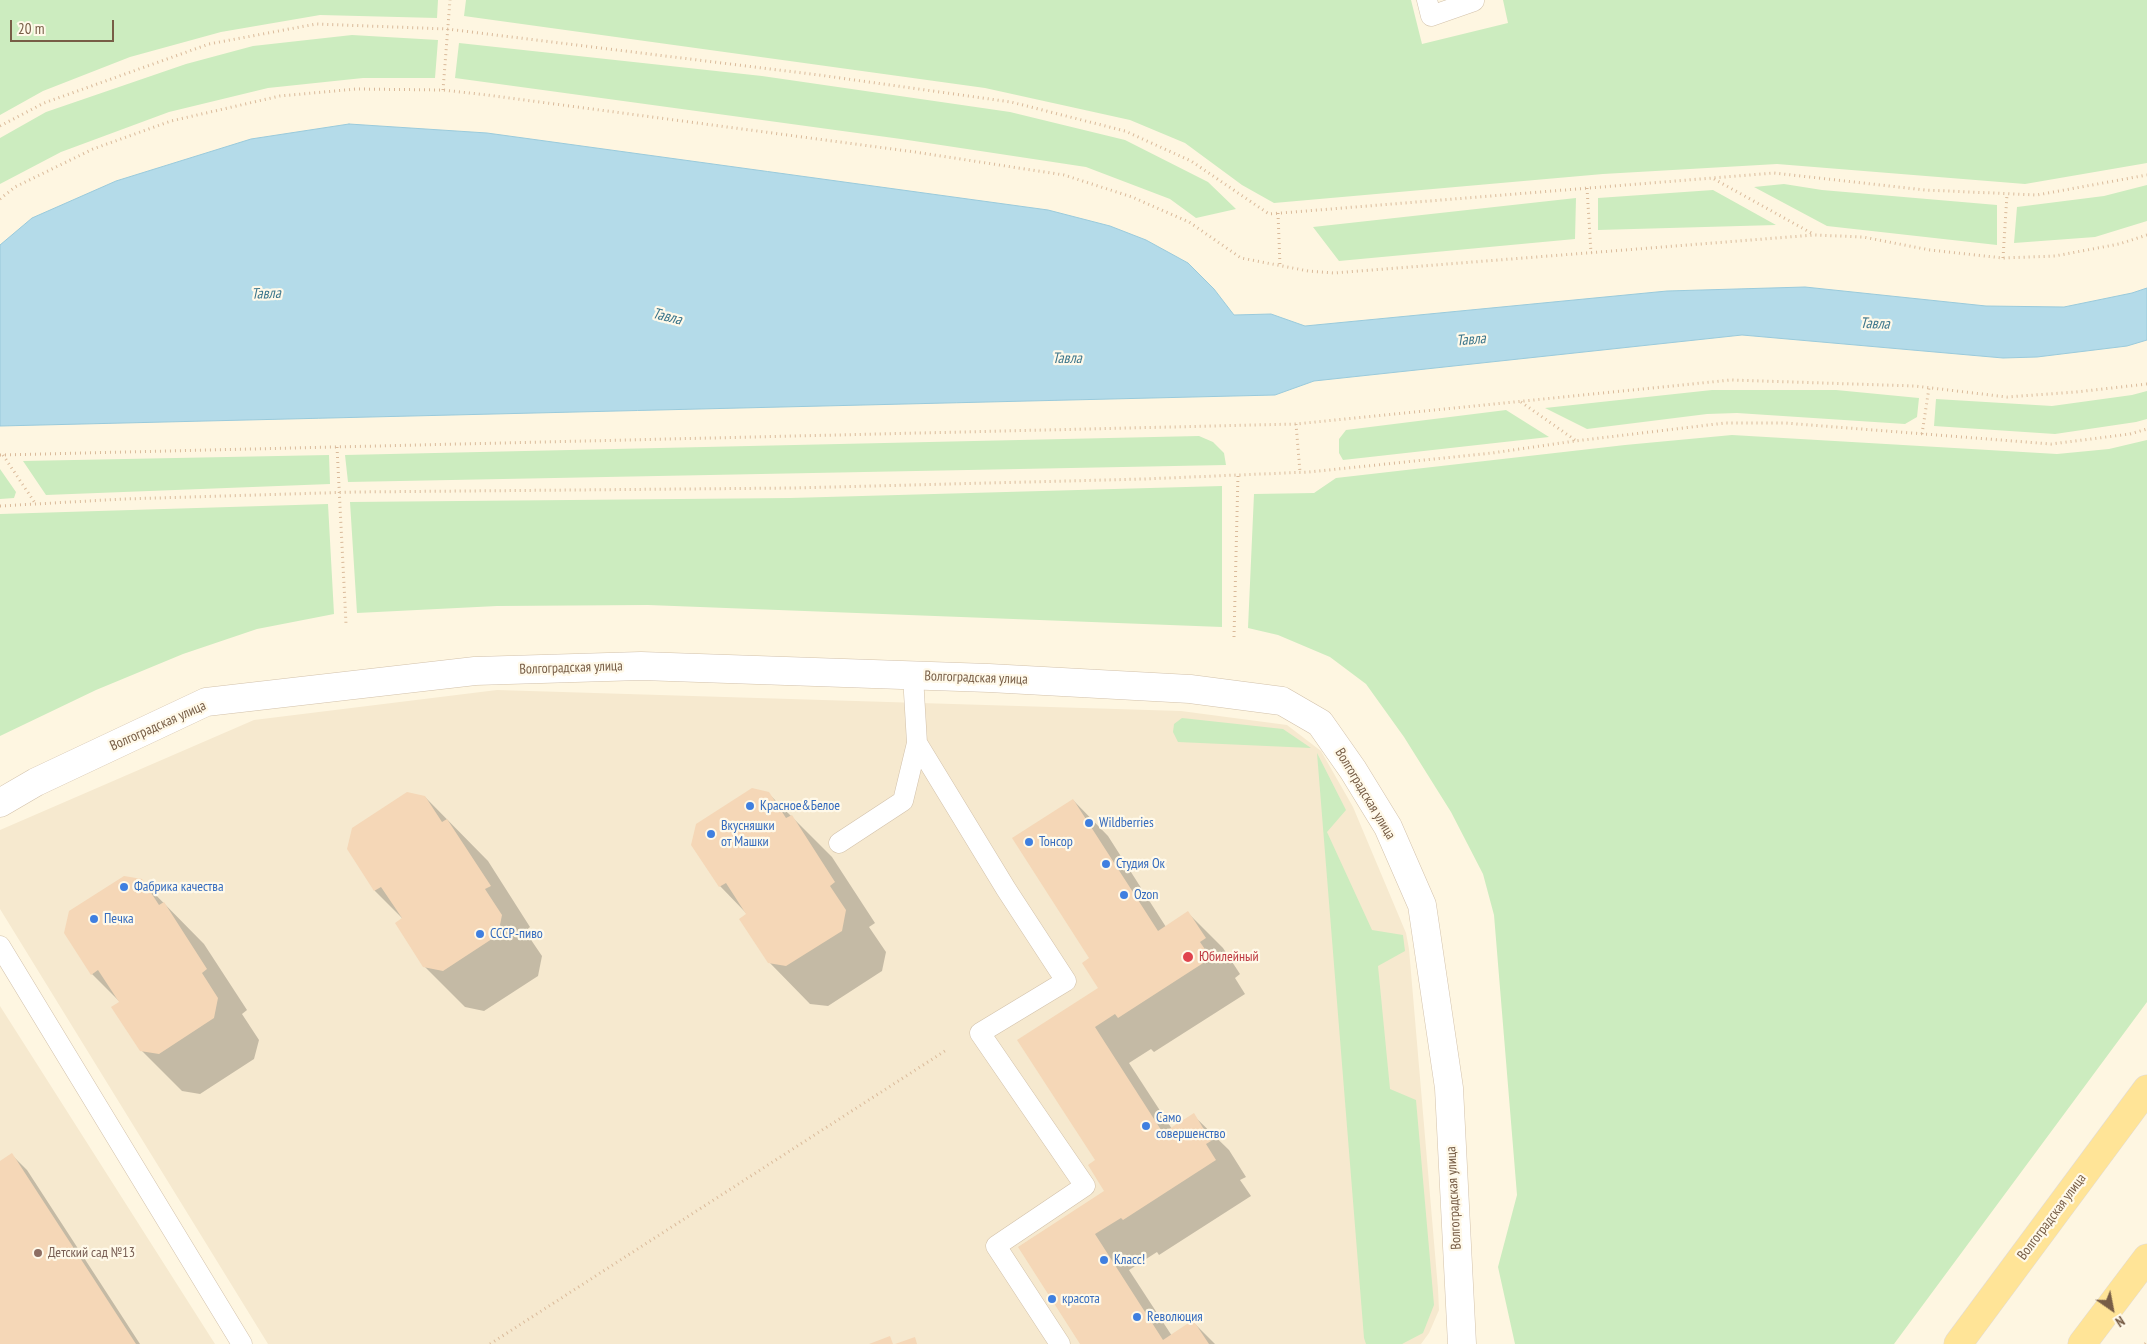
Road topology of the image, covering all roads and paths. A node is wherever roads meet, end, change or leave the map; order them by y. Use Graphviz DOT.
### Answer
graph roads {
  1 [pos="450,0"];
  2 [pos="1428,0"];
  3 [pos="1474,1"];
  4 [pos="447,29"];
  5 [pos="443,90"];
  6 [pos="0,126"];
  7 [pos="2147,175"];
  8 [pos="1713,178"];
  9 [pos="1587,188"];
  10 [pos="2007,194"];
  11 [pos="0,199"];
  12 [pos="1278,213"];
  13 [pos="1814,235"];
  14 [pos="2147,235"];
  15 [pos="1591,252"];
  16 [pos="2003,258"];
  17 [pos="1280,266"];
  18 [pos="2147,384"];
  19 [pos="1929,388"];
  20 [pos="1521,402"];
  21 [pos="1296,424"];
  22 [pos="2147,429"];
  23 [pos="1922,434"];
  24 [pos="1576,441"];
  25 [pos="337,447"];
  26 [pos="2,455"];
  27 [pos="1300,472"];
  28 [pos="1238,474"];
  29 [pos="340,492"];
  30 [pos="36,503"];
  31 [pos="0,506"];
  32 [pos="346,624"];
  33 [pos="1234,637"];
  34 [pos="913,676"];
  35 [pos="916,743"];
  36 [pos="0,803"];
  37 [pos="839,843"];
  38 [pos="0,946"];
  39 [pos="948,1049"];
  40 [pos="2147,1089"];
  41 [pos="2147,1258"];
  42 [pos="242,1344"];
  43 [pos="490,1344"];
  44 [pos="1060,1344"];
  45 [pos="1462,1344"];
  46 [pos="1958,1344"];
  47 [pos="2082,1344"];
  1 -- 4 [label="path"];
  2 -- 3 [label="lane"];
  4 -- 5 [label="path"];
  4 -- 6 [label="path"];
  4 -- 12 [label="path"];
  5 -- 11 [label="path"];
  5 -- 17 [label="path"];
  7 -- 10 [label="path"];
  8 -- 9 [label="path"];
  8 -- 10 [label="path"];
  8 -- 13 [label="path"];
  9 -- 12 [label="path"];
  9 -- 15 [label="path"];
  10 -- 16 [label="path"];
  12 -- 17 [label="path"];
  13 -- 15 [label="path"];
  13 -- 16 [label="path"];
  14 -- 16 [label="path"];
  15 -- 17 [label="path"];
  18 -- 19 [label="path"];
  19 -- 20 [label="path"];
  19 -- 23 [label="path"];
  20 -- 21 [label="path"];
  20 -- 24 [label="path"];
  21 -- 25 [label="path"];
  21 -- 27 [label="path"];
  22 -- 23 [label="path"];
  23 -- 24 [label="path"];
  24 -- 27 [label="path"];
  25 -- 26 [label="path"];
  25 -- 29 [label="path"];
  26 -- 30 [label="path"];
  27 -- 28 [label="path"];
  28 -- 29 [label="path"];
  28 -- 33 [label="path"];
  29 -- 30 [label="path"];
  29 -- 32 [label="path"];
  30 -- 31 [label="path"];
  34 -- 35 [label="lane"];
  34 -- 36 [label="street, Волгоградская улица"];
  34 -- 45 [label="street, Волгоградская улица"];
  35 -- 37 [label="lane"];
  35 -- 44 [label="lane"];
  38 -- 42 [label="lane"];
  39 -- 43 [label="path"];
  40 -- 46 [label="main road, Волгоградская улица"];
  41 -- 47 [label="main road"];
}
